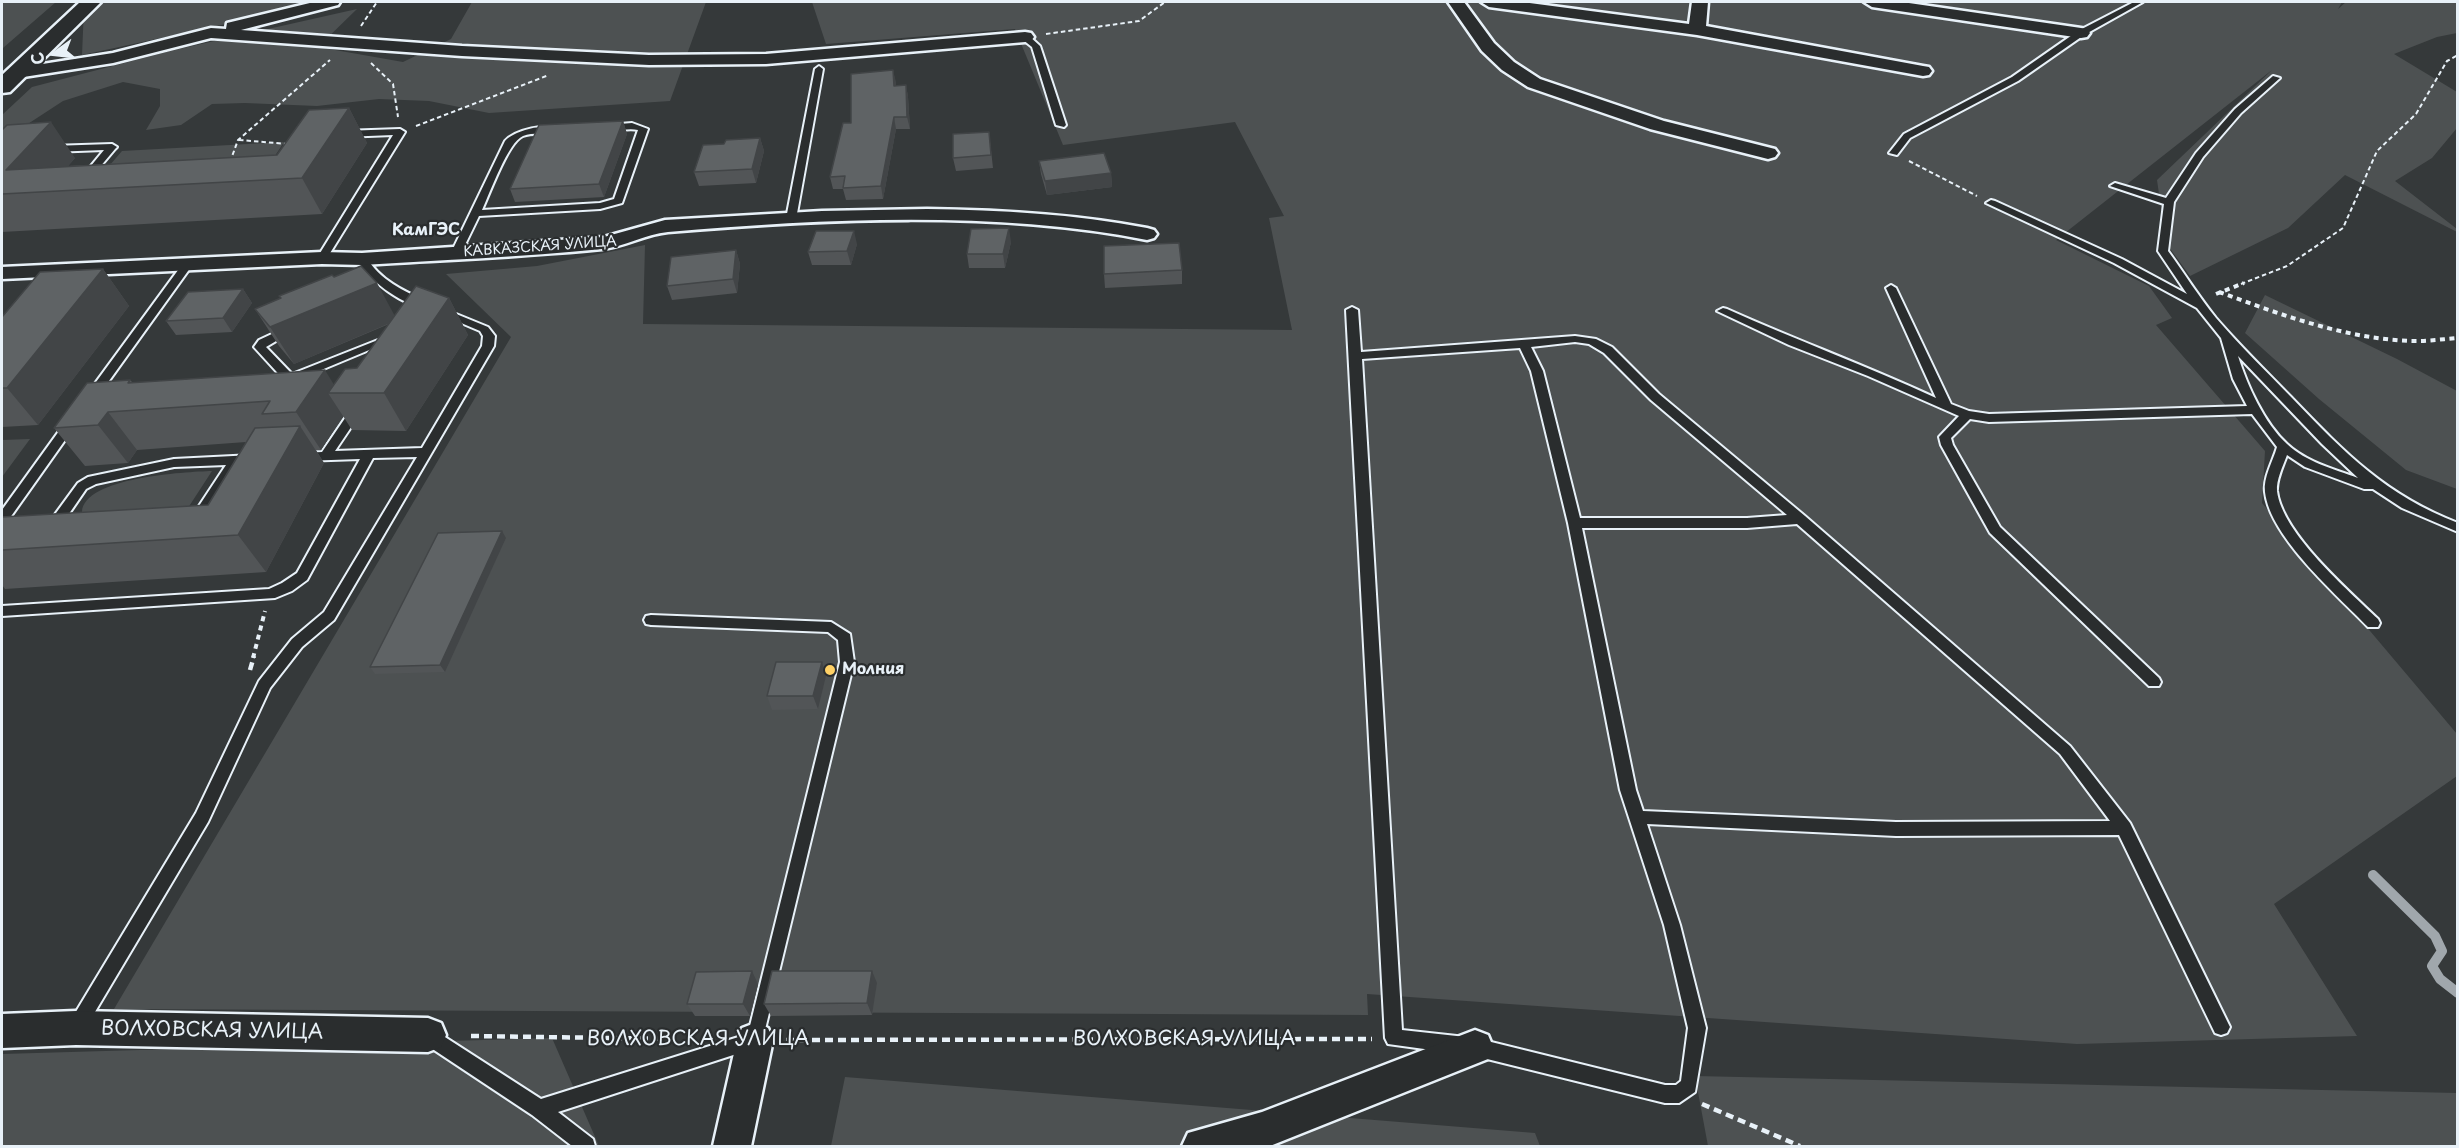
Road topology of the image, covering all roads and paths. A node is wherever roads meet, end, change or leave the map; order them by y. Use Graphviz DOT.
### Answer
graph roads {
  1 [pos="91,2"];
  2 [pos="332,2"];
  3 [pos="377,2"];
  4 [pos="1165,2"];
  5 [pos="1456,2"];
  6 [pos="1489,2"];
  7 [pos="1700,2"];
  8 [pos="1872,2"];
  9 [pos="2139,2"];
  10 [pos="1697,30"];
  11 [pos="211,33"];
  12 [pos="2081,33"];
  13 [pos="1025,37"];
  14 [pos="349,43"];
  15 [pos="2457,55"];
  16 [pos="592,58"];
  17 [pos="819,69"];
  18 [pos="1923,71"];
  19 [pos="7,73"];
  20 [pos="2276,78"];
  21 [pos="1061,125"];
  22 [pos="598,128"];
  23 [pos="565,130"];
  24 [pos="400,132"];
  25 [pos="238,140"];
  26 [pos="294,145"];
  27 [pos="36,150"];
  28 [pos="1767,153"];
  29 [pos="1894,153"];
  30 [pos="228,168"];
  31 [pos="2115,186"];
  32 [pos="78,187"];
  33 [pos="2169,202"];
  34 [pos="1991,203"];
  35 [pos="475,213"];
  36 [pos="791,219"];
  37 [pos="1147,234"];
  38 [pos="456,253"];
  39 [pos="322,258"];
  40 [pos="362,259"];
  41 [pos="188,264"];
  42 [pos="2,273"];
  43 [pos="1891,288"];
  44 [pos="2218,292"];
  45 [pos="2201,306"];
  46 [pos="1352,310"];
  47 [pos="1723,311"];
  48 [pos="302,322"];
  49 [pos="2226,336"];
  50 [pos="2457,338"];
  51 [pos="398,341"];
  52 [pos="1524,344"];
  53 [pos="1356,356"];
  54 [pos="365,397"];
  55 [pos="1946,407"];
  56 [pos="2255,410"];
  57 [pos="1967,415"];
  58 [pos="2283,447"];
  59 [pos="426,452"];
  60 [pos="369,454"];
  61 [pos="326,456"];
  62 [pos="292,458"];
  63 [pos="269,459"];
  64 [pos="235,460"];
  65 [pos="2380,490"];
  66 [pos="2,519"];
  67 [pos="1800,519"];
  68 [pos="177,521"];
  69 [pos="1575,523"];
  70 [pos="71,528"];
  71 [pos="2457,528"];
  72 [pos="270,594"];
  73 [pos="2,610"];
  74 [pos="651,620"];
  75 [pos="2373,623"];
  76 [pos="2154,682"];
  77 [pos="264,685"];
  78 [pos="1636,817"];
  79 [pos="2124,828"];
  80 [pos="2221,1027"];
  81 [pos="76,1028"];
  82 [pos="2,1030"];
  83 [pos="428,1035"];
  84 [pos="1394,1038"];
  85 [pos="683,1039"];
  86 [pos="755,1040"];
  87 [pos="1474,1047"];
  88 [pos="1679,1094"];
  89 [pos="539,1109"];
  90 [pos="586,1146"];
  91 [pos="732,1146"];
  92 [pos="1201,1146"];
  93 [pos="1800,1146"];
  1 -- 19 [label="street"];
  2 -- 11 [label="street"];
  3 -- 14 [label="path"];
  4 -- 13 [label="path"];
  5 -- 28 [label="street"];
  6 -- 10 [label="street"];
  7 -- 10 [label="street"];
  8 -- 12 [label="street"];
  9 -- 12 [label="lane"];
  10 -- 18 [label="street"];
  11 -- 14 [label="street"];
  11 -- 19 [label="street"];
  12 -- 29 [label="lane"];
  13 -- 16 [label="street"];
  13 -- 21 [label="lane"];
  14 -- 16 [label="street"];
  14 -- 24 [label="path"];
  14 -- 25 [label="path"];
  15 -- 44 [label="path"];
  16 -- 24 [label="path"];
  17 -- 36 [label="lane"];
  20 -- 33 [label="lane"];
  22 -- 35 [label="lane"];
  23 -- 35 [label="lane"];
  24 -- 26 [label="lane"];
  24 -- 39 [label="lane"];
  25 -- 26 [label="path"];
  25 -- 30 [label="path"];
  27 -- 32 [label="lane"];
  29 -- 34 [label="path"];
  31 -- 33 [label="lane"];
  33 -- 45 [label="lane"];
  34 -- 45 [label="lane"];
  35 -- 38 [label="lane"];
  36 -- 37 [label="street, КАВКАЗСКАЯ УЛИЦА"];
  36 -- 38 [label="street, КАВКАЗСКАЯ УЛИЦА"];
  38 -- 40 [label="street, КАВКАЗСКАЯ УЛИЦА"];
  39 -- 40 [label="street, КАВКАЗСКАЯ УЛИЦА"];
  39 -- 41 [label="street, КАВКАЗСКАЯ УЛИЦА"];
  40 -- 59 [label="lane"];
  41 -- 42 [label="street, КАВКАЗСКАЯ УЛИЦА"];
  41 -- 66 [label="lane"];
  43 -- 55 [label="lane"];
  44 -- 45 [label="path"];
  44 -- 50 [label="path"];
  45 -- 49 [label="lane"];
  46 -- 53 [label="lane"];
  47 -- 55 [label="lane"];
  48 -- 51 [label="lane"];
  49 -- 56 [label="lane"];
  49 -- 65 [label="lane"];
  52 -- 53 [label="lane"];
  52 -- 67 [label="lane"];
  52 -- 69 [label="lane"];
  53 -- 84 [label="lane"];
  54 -- 61 [label="lane"];
  55 -- 57 [label="lane"];
  56 -- 57 [label="lane"];
  56 -- 58 [label="lane"];
  57 -- 76 [label="lane"];
  58 -- 65 [label="lane"];
  58 -- 75 [label="lane"];
  59 -- 60 [label="lane"];
  59 -- 77 [label="lane"];
  60 -- 61 [label="lane"];
  60 -- 72 [label="lane"];
  61 -- 62 [label="lane"];
  63 -- 64 [label="lane"];
  64 -- 68 [label="lane"];
  64 -- 70 [label="lane"];
  65 -- 71 [label="lane"];
  67 -- 69 [label="lane"];
  67 -- 79 [label="lane"];
  69 -- 78 [label="lane"];
  72 -- 73 [label="lane"];
  72 -- 77 [label="path"];
  74 -- 86 [label="lane"];
  77 -- 81 [label="lane"];
  78 -- 79 [label="lane"];
  78 -- 88 [label="lane"];
  79 -- 80 [label="lane"];
  81 -- 82 [label="street, ВОЛХОВСКАЯ УЛИЦА"];
  81 -- 83 [label="street, ВОЛХОВСКАЯ УЛИЦА"];
  83 -- 85 [label="path, ВОЛХОВСКАЯ УЛИЦА"];
  83 -- 89 [label="lane"];
  84 -- 86 [label="path, ВОЛХОВСКАЯ УЛИЦА"];
  84 -- 87 [label="lane"];
  86 -- 89 [label="lane"];
  86 -- 91 [label="street"];
  87 -- 88 [label="lane"];
  87 -- 92 [label="street"];
  88 -- 93 [label="path"];
  89 -- 90 [label="lane"];
}
